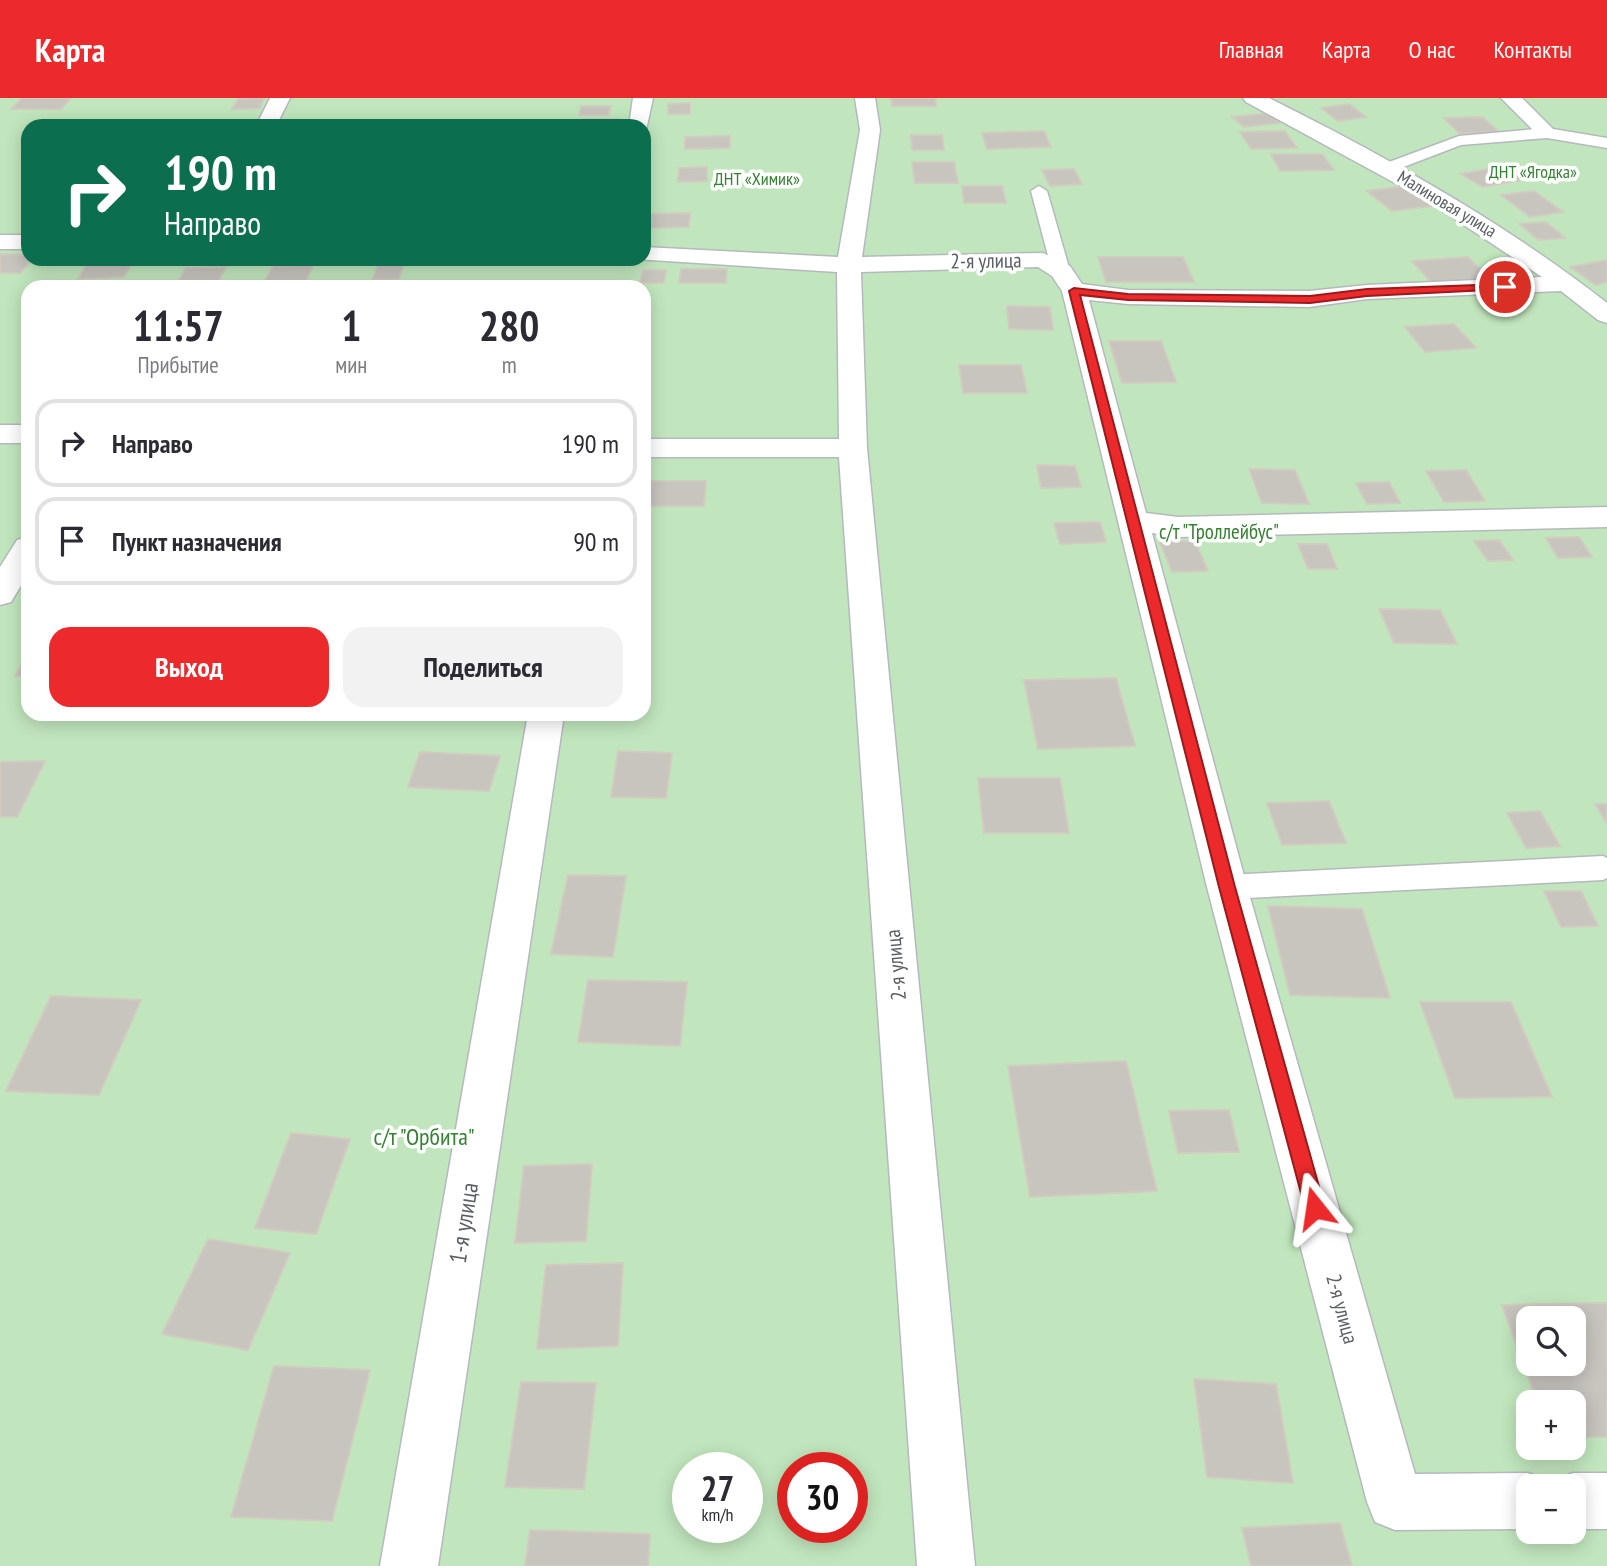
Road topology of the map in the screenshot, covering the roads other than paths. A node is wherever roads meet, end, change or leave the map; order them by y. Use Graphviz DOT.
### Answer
graph roads {
  1 [pos="280,98"];
  2 [pos="643,98"];
  3 [pos="865,98"];
  4 [pos="1253,98"];
  5 [pos="1511,98"];
  6 [pos="270,119"];
  7 [pos="640,119"];
  8 [pos="1547,133"];
  9 [pos="1607,143"];
  10 [pos="1387,168"];
  11 [pos="1039,191"];
  12 [pos="0,242"];
  13 [pos="21,242"];
  14 [pos="651,254"];
  15 [pos="849,265"];
  16 [pos="1067,281"];
  17 [pos="1567,283"];
  18 [pos="1607,315"];
  19 [pos="0,434"];
  20 [pos="21,434"];
  21 [pos="853,447"];
  22 [pos="651,448"];
  23 [pos="1607,517"];
  24 [pos="1133,521"];
  25 [pos="21,559"];
  26 [pos="0,594"];
  27 [pos="545,721"];
  28 [pos="1603,868"];
  29 [pos="1227,887"];
  30 [pos="1586,1501"];
  31 [pos="1607,1501"];
  32 [pos="1516,1502"];
  33 [pos="409,1566"];
  34 [pos="946,1566"];
  1 -- 6 [label="street"];
  2 -- 7 [label="street"];
  3 -- 15 [label="street, 2-я улица"];
  4 -- 10 [label="street, Малиновая улица"];
  5 -- 8 [label="street"];
  8 -- 9 [label="lane"];
  8 -- 10 [label="lane"];
  10 -- 17 [label="street, Малиновая улица"];
  11 -- 16 [label="lane"];
  12 -- 13 [label="street"];
  14 -- 15 [label="street, 2-я улица"];
  15 -- 16 [label="street, 2-я улица"];
  15 -- 21 [label="street, 2-я улица"];
  16 -- 17 [label="street"];
  16 -- 24 [label="street, 2-я улица"];
  17 -- 18 [label="street, Малиновая улица"];
  19 -- 20 [label="street"];
  21 -- 22 [label="street"];
  21 -- 34 [label="street, 2-я улица"];
  23 -- 24 [label="street"];
  24 -- 29 [label="street, 2-я улица"];
  25 -- 26 [label="street"];
  27 -- 33 [label="street, 1-я улица"];
  28 -- 29 [label="lane"];
  29 -- 32 [label="street, 2-я улица"];
  30 -- 31 [label="street"];
}
